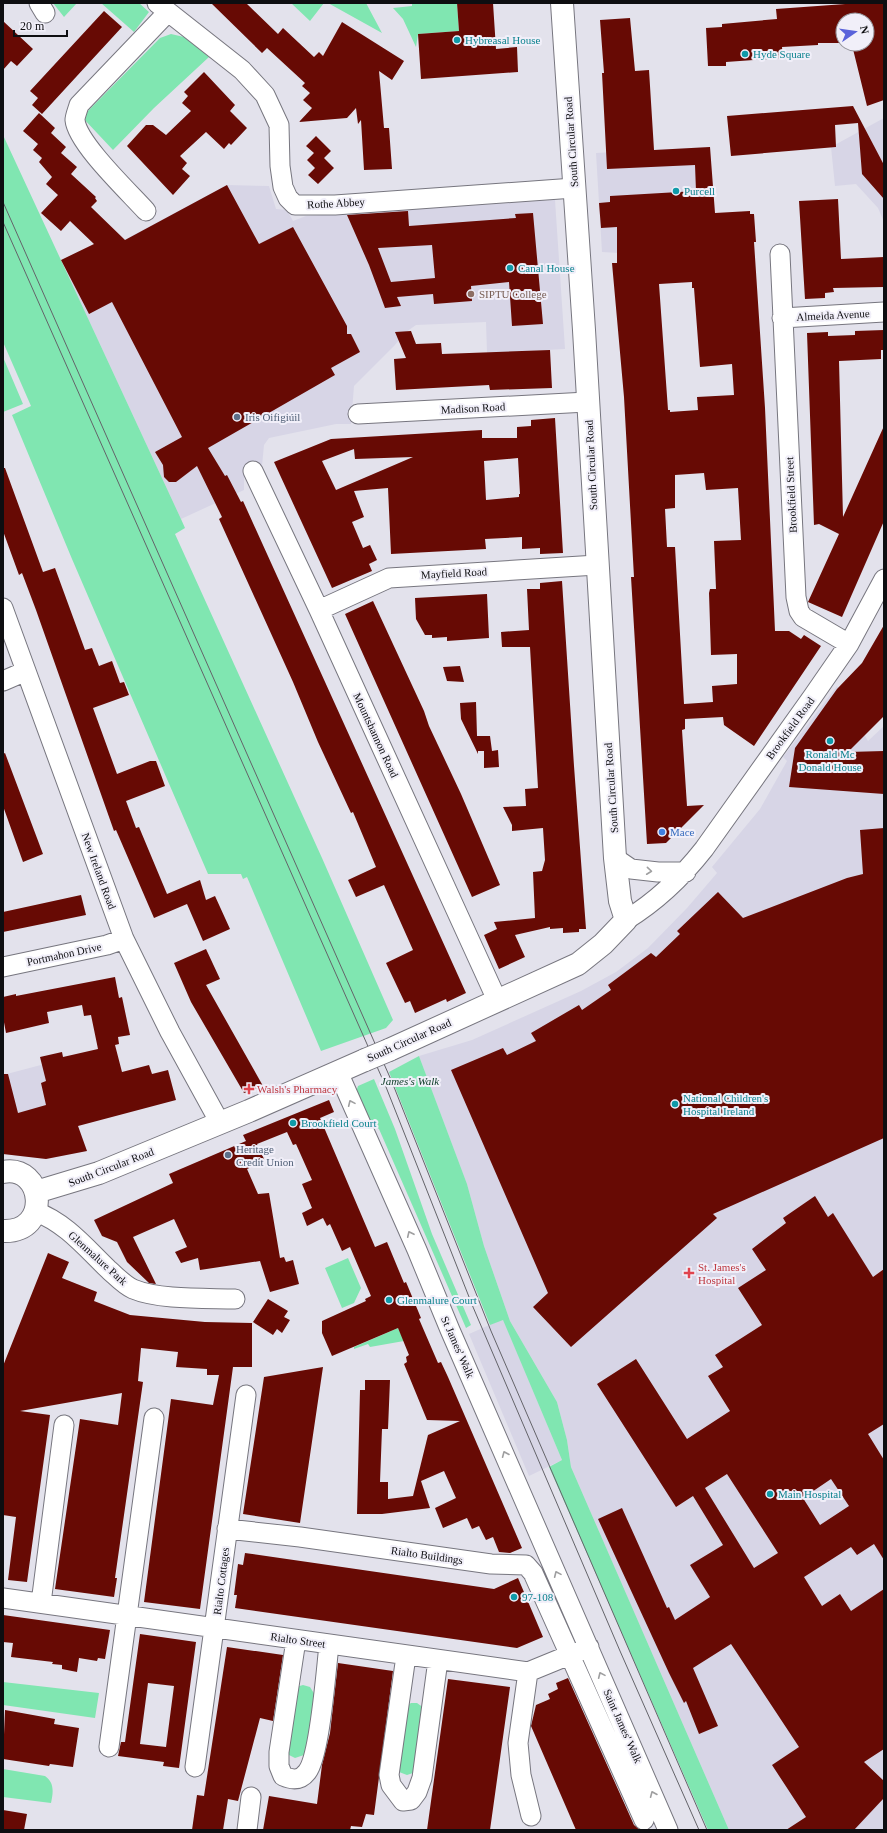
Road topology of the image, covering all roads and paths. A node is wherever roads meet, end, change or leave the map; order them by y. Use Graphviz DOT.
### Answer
graph roads {
  1 [pos="562,3"];
  2 [pos="163,8"];
  3 [pos="574,188"];
  4 [pos="146,211"];
  5 [pos="780,254"];
  6 [pos="884,312"];
  7 [pos="782,318"];
  8 [pos="587,402"];
  9 [pos="358,414"];
  10 [pos="253,471"];
  11 [pos="597,566"];
  12 [pos="884,579"];
  13 [pos="3,608"];
  14 [pos="319,610"];
  15 [pos="849,644"];
  16 [pos="26,671"];
  17 [pos="3,681"];
  18 [pos="615,858"];
  19 [pos="686,872"];
  20 [pos="626,920"];
  21 [pos="124,939"];
  22 [pos="3,967"];
  23 [pos="497,1000"];
  24 [pos="338,1072"];
  25 [pos="220,1123"];
  26 [pos="3,1172"];
  27 [pos="36,1202"];
  28 [pos="3,1231"];
  29 [pos="235,1299"];
  30 [pos="246,1395"];
  31 [pos="154,1418"];
  32 [pos="64,1425"];
  33 [pos="227,1529"];
  34 [pos="3,1598"];
  35 [pos="41,1603"];
  36 [pos="126,1616"];
  37 [pos="578,1623"];
  38 [pos="214,1628"];
  39 [pos="296,1640"];
  40 [pos="329,1645"];
  41 [pos="588,1647"];
  42 [pos="571,1655"];
  43 [pos="406,1656"];
  44 [pos="438,1660"];
  45 [pos="528,1672"];
  46 [pos="109,1747"];
  47 [pos="195,1767"];
  48 [pos="251,1797"];
  49 [pos="532,1816"];
  50 [pos="644,1820"];
  51 [pos="247,1830"];
  52 [pos="668,1830"];
  1 -- 3 [label="main road, South Circular Road"];
  2 -- 3 [label="street, Rothe Abbey"];
  2 -- 4 [label="street, Rothe Abbey"];
  3 -- 8 [label="main road, South Circular Road"];
  5 -- 7 [label="street, Brookfield Street"];
  6 -- 7 [label="street, Almeida Avenue"];
  7 -- 15 [label="street, Brookfield Street"];
  8 -- 9 [label="street, Madison Road"];
  8 -- 11 [label="main road, South Circular Road"];
  10 -- 14 [label="street, Mountshannon Road"];
  11 -- 14 [label="street, Mayfield Road"];
  11 -- 18 [label="main road, South Circular Road"];
  12 -- 15 [label="street, Brookfield Road"];
  13 -- 16 [label="street, New Ireland Road"];
  14 -- 23 [label="street, Mountshannon Road"];
  15 -- 19 [label="street, Brookfield Road"];
  16 -- 17 [label="street"];
  16 -- 21 [label="street, New Ireland Road"];
  18 -- 19 [label="street, one-way"];
  18 -- 20 [label="main road, South Circular Road"];
  19 -- 20 [label="street, Brookfield Road"];
  20 -- 23 [label="main road, South Circular Road"];
  21 -- 22 [label="street, Portmahon Drive"];
  21 -- 25 [label="street, New Ireland Road"];
  23 -- 24 [label="main road, South Circular Road, bridge"];
  24 -- 25 [label="main road, South Circular Road"];
  37 -- 24 [label="street, St James' Walk, one-way"];
  25 -- 27 [label="main road, South Circular Road"];
  26 -- 27 [label="main road"];
  27 -- 28 [label="main road"];
  27 -- 29 [label="street, Glenmalure Park"];
  30 -- 33 [label="street, Rialto Cottages"];
  31 -- 36 [label="street"];
  32 -- 35 [label="street"];
  33 -- 38 [label="street, Rialto Cottages"];
  33 -- 42 [label="street, Rialto Buildings"];
  34 -- 35 [label="street, Rialto Street"];
  35 -- 36 [label="street, Rialto Street"];
  36 -- 38 [label="street, Rialto Street"];
  36 -- 46 [label="street"];
  37 -- 41 [label="street, Saint James' Walk"];
  38 -- 39 [label="street, Rialto Street"];
  38 -- 47 [label="street, Rialto Cottages"];
  39 -- 40 [label="street, Rialto Street"];
  39 -- 40 [label="street"];
  40 -- 43 [label="street, Rialto Street"];
  41 -- 42 [label="street, Rialto Street"];
  52 -- 41 [label="street, Saint James' Walk, one-way"];
  42 -- 45 [label="street, Rialto Street"];
  42 -- 50 [label="street, Rialto Buildings"];
  43 -- 44 [label="street, Rialto Street"];
  43 -- 44 [label="street"];
  44 -- 45 [label="street, Rialto Street"];
  45 -- 49 [label="street"];
  48 -- 51 [label="street"];
}
